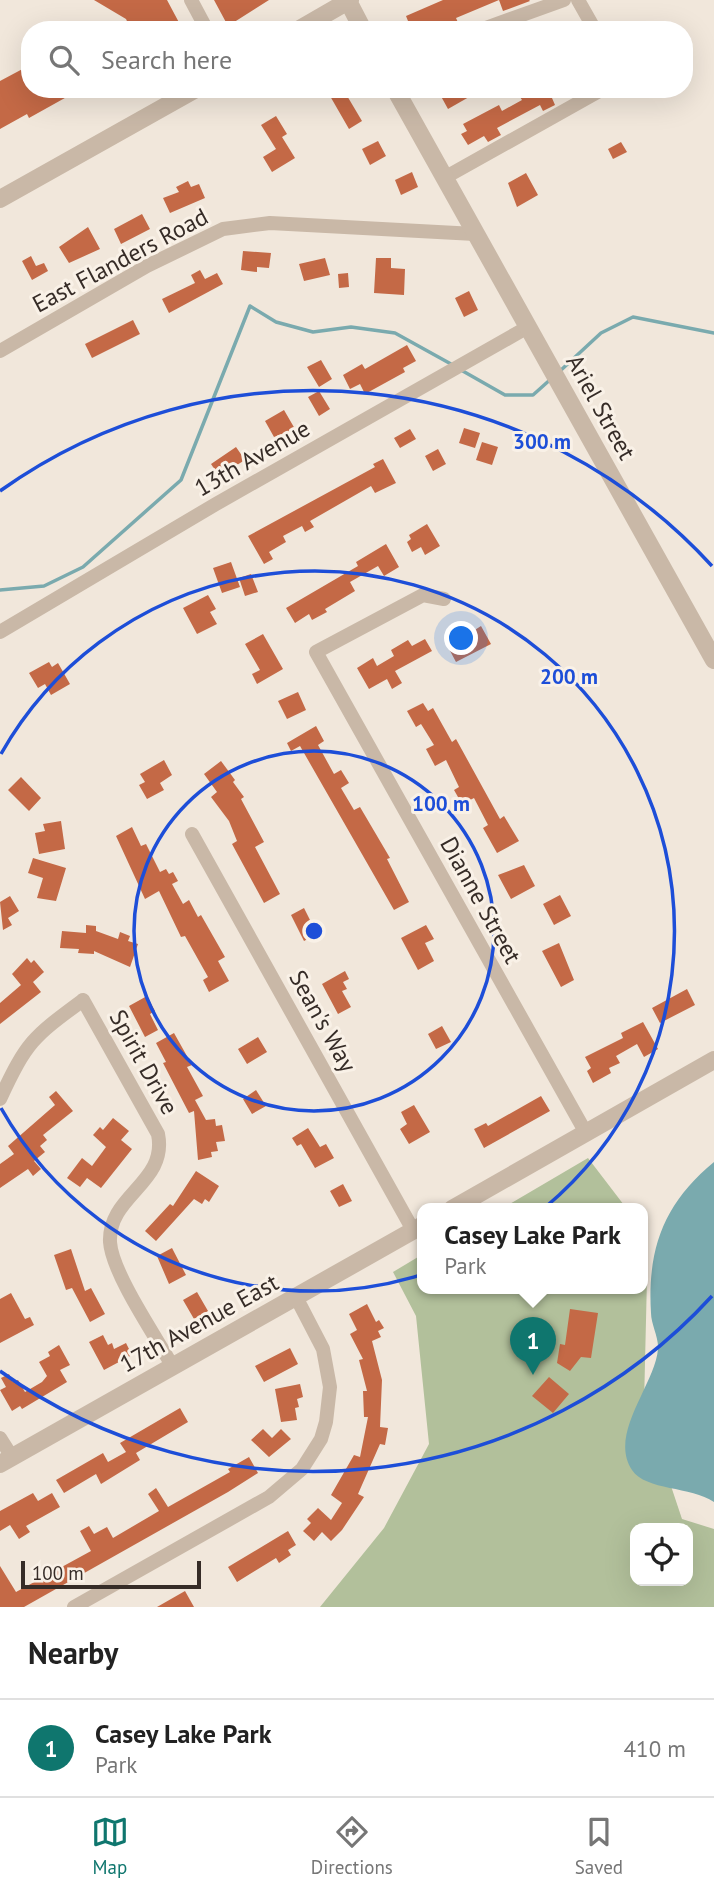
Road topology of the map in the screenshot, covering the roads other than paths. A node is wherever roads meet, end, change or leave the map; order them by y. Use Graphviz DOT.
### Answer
graph roads {
  1 [pos="191,0"];
  2 [pos="349,0"];
  3 [pos="564,0"];
  4 [pos="578,0"];
  5 [pos="202,21"];
  6 [pos="313,21"];
  7 [pos="359,21"];
  8 [pos="505,21"];
  9 [pos="590,21"];
  10 [pos="180,98"];
  11 [pos="400,98"];
  12 [pos="587,98"];
  13 [pos="444,178"];
  14 [pos="0,199"];
  15 [pos="475,234"];
  16 [pos="528,327"];
  17 [pos="0,351"];
  18 [pos="444,599"];
  19 [pos="0,632"];
  20 [pos="714,660"];
  21 [pos="192,834"];
  22 [pos="714,1060"];
  23 [pos="0,1099"];
  24 [pos="586,1133"];
  25 [pos="463,1203"];
  26 [pos="417,1226"];
  27 [pos="417,1229"];
  28 [pos="296,1297"];
  29 [pos="173,1367"];
  30 [pos="0,1438"];
  31 [pos="6,1461"];
  32 [pos="74,1607"];
  1 -- 5 [label="street"];
  2 -- 6 [label="street"];
  2 -- 7 [label="street"];
  3 -- 8 [label="street"];
  4 -- 9 [label="street"];
  10 -- 14 [label="street"];
  11 -- 13 [label="street, Ariel Street"];
  12 -- 13 [label="street"];
  13 -- 15 [label="street, Ariel Street"];
  15 -- 16 [label="street, Ariel Street"];
  15 -- 17 [label="street, East Flanders Road"];
  16 -- 19 [label="street, 13th Avenue"];
  16 -- 20 [label="street, Ariel Street"];
  18 -- 24 [label="street, Dianne Street"];
  21 -- 26 [label="street, Sean's Way"];
  22 -- 24 [label="street"];
  23 -- 29 [label="street, Spirit Drive"];
  24 -- 25 [label="street"];
  27 -- 28 [label="street, 17th Avenue East"];
  28 -- 29 [label="street, 17th Avenue East"];
  28 -- 32 [label="street"];
  29 -- 31 [label="street, 17th Avenue East"];
  30 -- 31 [label="street"];
}
